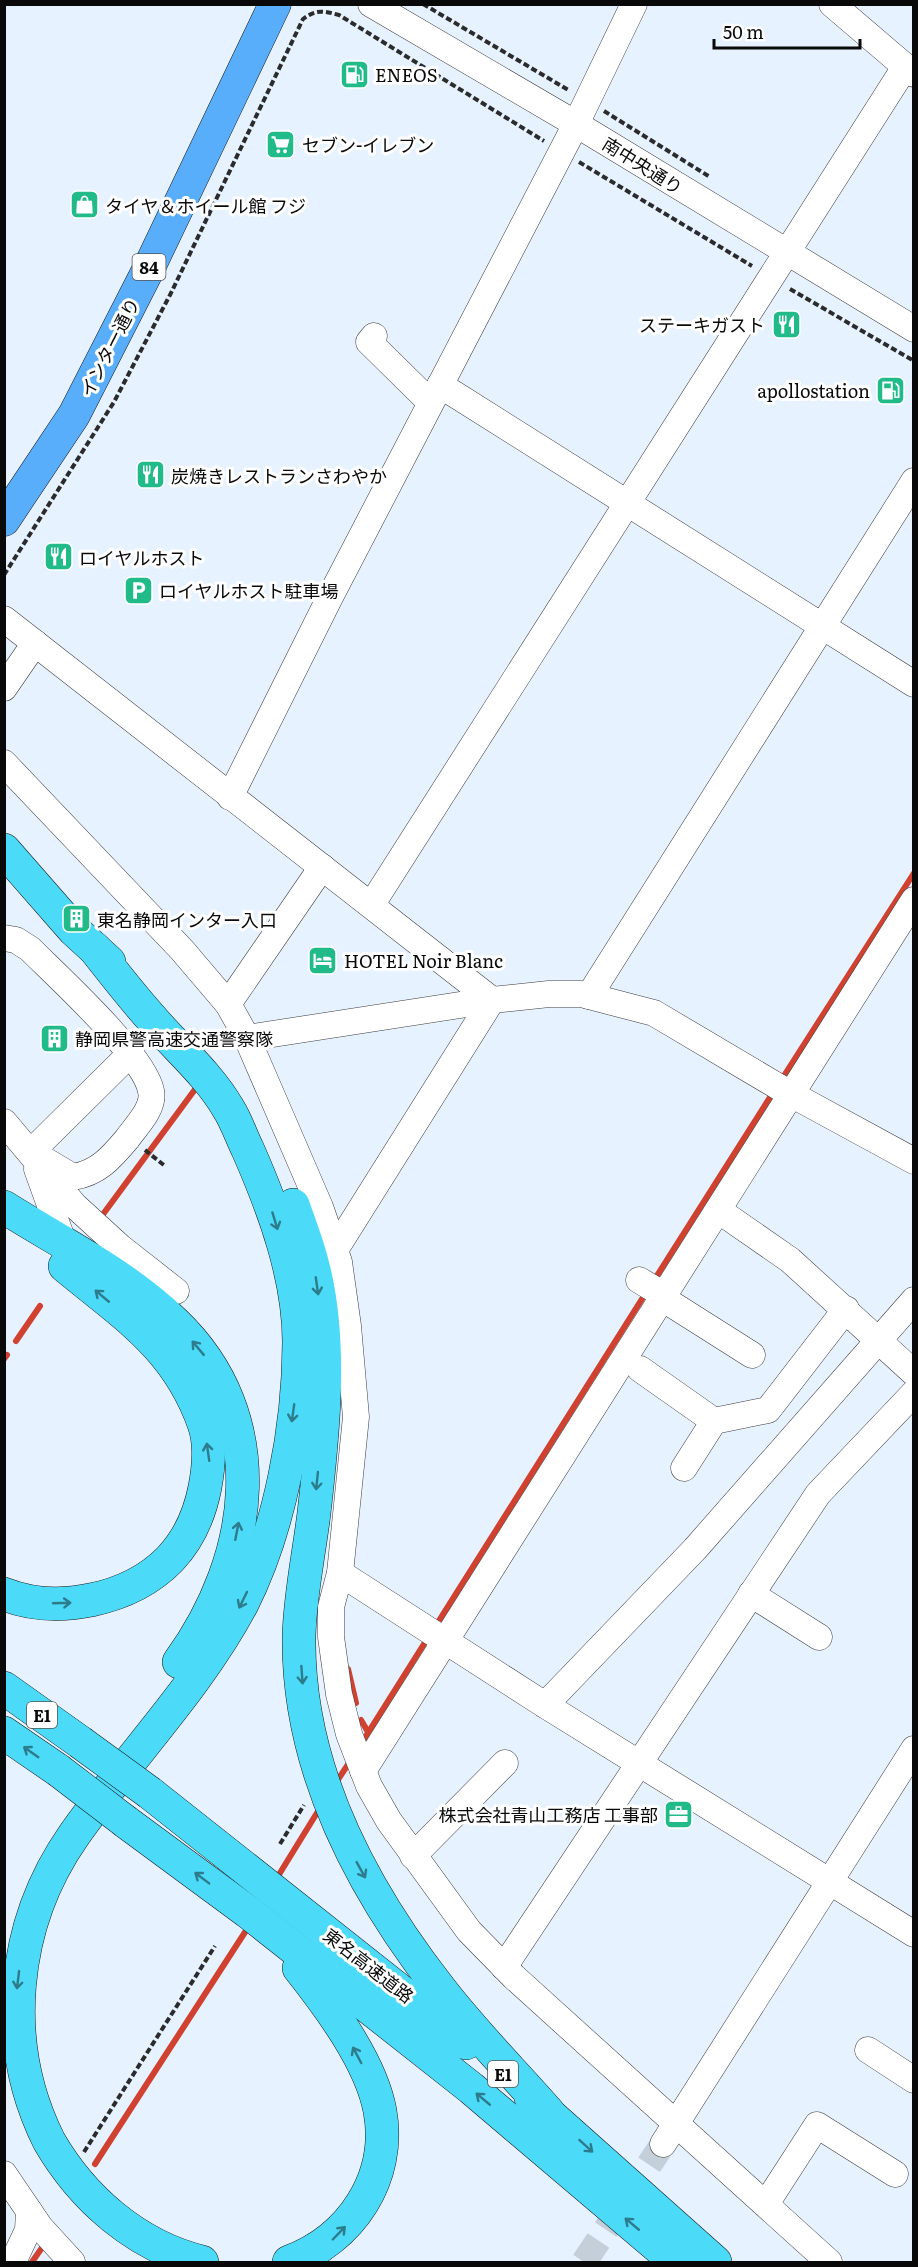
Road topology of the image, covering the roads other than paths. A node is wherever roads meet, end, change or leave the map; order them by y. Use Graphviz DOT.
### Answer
graph roads {
  1 [pos="275,4"];
  2 [pos="371,4"];
  3 [pos="634,4"];
  4 [pos="832,4"];
  5 [pos="859,16"];
  6 [pos="909,70"];
  7 [pos="576,123"];
  8 [pos="785,252"];
  9 [pos="914,329"];
  10 [pos="374,336"];
  11 [pos="435,394"];
  12 [pos="914,481"];
  13 [pos="627,503"];
  14 [pos="4,519"];
  15 [pos="4,619"];
  16 [pos="823,626"];
  17 [pos="35,643"];
  18 [pos="914,684"];
  19 [pos="4,688"];
  20 [pos="4,763"];
  21 [pos="230,797"];
  22 [pos="4,850"];
  23 [pos="4,861"];
  24 [pos="322,867"];
  25 [pos="36,885"];
  26 [pos="914,900"];
  27 [pos="372,904"];
  28 [pos="4,938"];
  29 [pos="94,948"];
  30 [pos="589,996"];
  31 [pos="492,1000"];
  32 [pos="228,1004"];
  33 [pos="247,1038"];
  34 [pos="130,1053"];
  35 [pos="783,1089"];
  36 [pos="4,1122"];
  37 [pos="31,1152"];
  38 [pos="914,1161"];
  39 [pos="4,1208"];
  40 [pos="718,1210"];
  41 [pos="4,1215"];
  42 [pos="64,1244"];
  43 [pos="335,1250"];
  44 [pos="176,1291"];
  45 [pos="656,1291"];
  46 [pos="914,1300"];
  47 [pos="846,1308"];
  48 [pos="880,1340"];
  49 [pos="752,1355"];
  50 [pos="640,1369"];
  51 [pos="914,1373"];
  52 [pos="914,1393"];
  53 [pos="714,1421"];
  54 [pos="684,1468"];
  55 [pos="340,1573"];
  56 [pos="4,1594"];
  57 [pos="751,1594"];
  58 [pos="436,1634"];
  59 [pos="819,1636"];
  60 [pos="4,1689"];
  61 [pos="545,1705"];
  62 [pos="4,1733"];
  63 [pos="914,1749"];
  64 [pos="505,1763"];
  65 [pos="639,1763"];
  66 [pos="362,1768"];
  67 [pos="905,1780"];
  68 [pos="413,1856"];
  69 [pos="830,1880"];
  70 [pos="255,1918"];
  71 [pos="914,1934"];
  72 [pos="4,1944"];
  73 [pos="504,1968"];
  74 [pos="868,2050"];
  75 [pos="4,2068"];
  76 [pos="914,2080"];
  77 [pos="548,2112"];
  78 [pos="678,2123"];
  79 [pos="663,2144"];
  80 [pos="4,2174"];
  81 [pos="895,2174"];
  82 [pos="766,2204"];
  83 [pos="34,2219"];
  84 [pos="67,2260"];
  85 [pos="13,2262"];
  86 [pos="152,2262"];
  87 [pos="202,2262"];
  88 [pos="289,2262"];
  89 [pos="676,2262"];
  90 [pos="715,2262"];
  91 [pos="829,2262"];
  1 -- 14 [label="main road, インター通り / 84"];
  2 -- 7 [label="street, 南中央通り"];
  3 -- 7 [label="street"];
  4 -- 5 [label="street"];
  5 -- 6 [label="street"];
  6 -- 8 [label="street"];
  7 -- 8 [label="street, 南中央通り"];
  7 -- 11 [label="street"];
  8 -- 9 [label="street, 南中央通り"];
  8 -- 13 [label="street"];
  10 -- 11 [label="street"];
  11 -- 13 [label="street"];
  11 -- 21 [label="street"];
  12 -- 16 [label="street"];
  13 -- 16 [label="street"];
  13 -- 27 [label="street"];
  15 -- 17 [label="street"];
  16 -- 18 [label="street"];
  16 -- 30 [label="street"];
  17 -- 19 [label="street"];
  17 -- 21 [label="street"];
  20 -- 32 [label="street"];
  21 -- 24 [label="street"];
  22 -- 25 [label="highway"];
  23 -- 25 [label="highway"];
  24 -- 27 [label="street"];
  24 -- 32 [label="street"];
  25 -- 29 [label="highway"];
  26 -- 35 [label="street"];
  27 -- 31 [label="street"];
  28 -- 34 [label="street"];
  29 -- 77 [label="highway, one-way"];
  29 -- 87 [label="highway, one-way"];
  30 -- 31 [label="street"];
  30 -- 35 [label="street"];
  31 -- 33 [label="street"];
  31 -- 43 [label="street"];
  32 -- 33 [label="street"];
  33 -- 43 [label="street"];
  34 -- 37 [label="street"];
  34 -- 37 [label="street"];
  35 -- 38 [label="street"];
  35 -- 40 [label="street"];
  36 -- 37 [label="street"];
  37 -- 42 [label="street"];
  37 -- 44 [label="street"];
  39 -- 42 [label="highway"];
  40 -- 45 [label="street"];
  40 -- 47 [label="street"];
  56 -- 41 [label="highway, one-way"];
  72 -- 42 [label="highway, one-way"];
  43 -- 55 [label="street"];
  45 -- 49 [label="street"];
  45 -- 58 [label="street"];
  46 -- 48 [label="street"];
  47 -- 48 [label="street"];
  47 -- 53 [label="street"];
  48 -- 51 [label="street"];
  48 -- 61 [label="street"];
  50 -- 53 [label="street"];
  52 -- 57 [label="street"];
  53 -- 54 [label="street"];
  55 -- 58 [label="street"];
  55 -- 66 [label="street"];
  57 -- 59 [label="street"];
  57 -- 65 [label="street"];
  58 -- 61 [label="street"];
  58 -- 66 [label="street"];
  60 -- 77 [label="highway, 東名高速道路 / E1, bridge"];
  61 -- 65 [label="street"];
  70 -- 62 [label="highway, 東名高速道路 / E1, one-way, bridge"];
  63 -- 67 [label="street"];
  64 -- 68 [label="street"];
  65 -- 69 [label="street"];
  65 -- 73 [label="street"];
  66 -- 68 [label="street"];
  67 -- 69 [label="street"];
  68 -- 73 [label="street"];
  69 -- 71 [label="street"];
  69 -- 78 [label="street"];
  88 -- 70 [label="highway, one-way"];
  89 -- 70 [label="highway, 東名高速道路 / E1, one-way"];
  73 -- 78 [label="street"];
  74 -- 76 [label="street"];
  75 -- 86 [label="highway"];
  77 -- 90 [label="highway, 東名高速道路 / E1, one-way"];
  78 -- 79 [label="street"];
  78 -- 82 [label="street"];
  80 -- 83 [label="street"];
  81 -- 82 [label="street"];
  82 -- 91 [label="street"];
  83 -- 84 [label="street"];
  83 -- 85 [label="street"];
}
